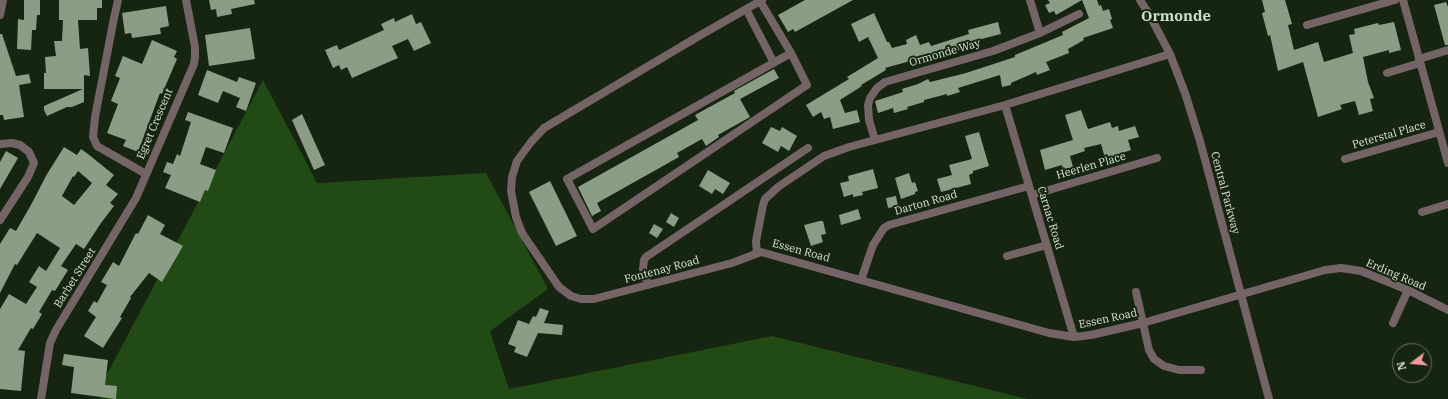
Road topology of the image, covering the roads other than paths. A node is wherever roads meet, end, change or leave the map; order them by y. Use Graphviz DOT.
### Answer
graph roads {
  1 [pos="3,0"];
  2 [pos="118,0"];
  3 [pos="186,0"];
  4 [pos="1030,0"];
  5 [pos="1140,0"];
  6 [pos="1395,0"];
  7 [pos="1403,0"];
  8 [pos="761,1"];
  9 [pos="746,9"];
  10 [pos="1079,14"];
  11 [pos="0,16"];
  12 [pos="1307,25"];
  13 [pos="1040,33"];
  14 [pos="1448,50"];
  15 [pos="791,53"];
  16 [pos="1170,54"];
  17 [pos="1419,61"];
  18 [pos="774,62"];
  19 [pos="1387,74"];
  20 [pos="1005,105"];
  21 [pos="1439,132"];
  22 [pos="875,140"];
  23 [pos="0,144"];
  24 [pos="808,148"];
  25 [pos="1157,158"];
  26 [pos="1345,159"];
  27 [pos="1448,163"];
  28 [pos="146,174"];
  29 [pos="1029,186"];
  30 [pos="1032,195"];
  31 [pos="1448,204"];
  32 [pos="1422,212"];
  33 [pos="0,220"];
  34 [pos="1047,244"];
  35 [pos="757,253"];
  36 [pos="1007,256"];
  37 [pos="861,280"];
  38 [pos="648,285"];
  39 [pos="1408,290"];
  40 [pos="1136,292"];
  41 [pos="1241,296"];
  42 [pos="1448,310"];
  43 [pos="1143,323"];
  44 [pos="1393,323"];
  45 [pos="1074,337"];
  46 [pos="1201,370"];
  47 [pos="41,399"];
  48 [pos="1269,399"];
  1 -- 11 [label="street"];
  2 -- 28 [label="street, Egret Crescent"];
  3 -- 28 [label="street, Egret Crescent"];
  4 -- 13 [label="street"];
  5 -- 16 [label="street, Central Parkway"];
  6 -- 12 [label="street"];
  7 -- 17 [label="street"];
  8 -- 9 [label="street"];
  8 -- 15 [label="street"];
  9 -- 18 [label="street"];
  9 -- 38 [label="street, Fontenay Road"];
  10 -- 13 [label="street, Ormonde Way"];
  13 -- 22 [label="street, Ormonde Way"];
  14 -- 17 [label="street"];
  15 -- 18 [label="street"];
  15 -- 18 [label="street"];
  16 -- 20 [label="street, Essen Road"];
  16 -- 41 [label="street, Central Parkway"];
  17 -- 19 [label="street"];
  17 -- 21 [label="street"];
  20 -- 22 [label="street, Essen Road"];
  20 -- 29 [label="street, Carnac Road"];
  21 -- 26 [label="street, Peterstal Place"];
  21 -- 27 [label="street"];
  22 -- 35 [label="street, Essen Road"];
  23 -- 33 [label="street"];
  24 -- 38 [label="street"];
  25 -- 30 [label="street, Heerlen Place"];
  28 -- 47 [label="street, Barbet Street"];
  29 -- 30 [label="street, Carnac Road"];
  29 -- 37 [label="street, Darton Road"];
  30 -- 34 [label="street, Carnac Road"];
  31 -- 32 [label="street"];
  34 -- 36 [label="street"];
  34 -- 45 [label="street, Carnac Road"];
  35 -- 37 [label="street, Essen Road"];
  35 -- 38 [label="street, Fontenay Road"];
  37 -- 45 [label="street, Essen Road"];
  39 -- 41 [label="street, Erding Road"];
  39 -- 42 [label="street, Erding Road"];
  39 -- 44 [label="street"];
  40 -- 43 [label="street"];
  41 -- 43 [label="street, Essen Road"];
  41 -- 48 [label="street, Central Parkway"];
  43 -- 45 [label="street, Essen Road"];
  43 -- 46 [label="street"];
}
